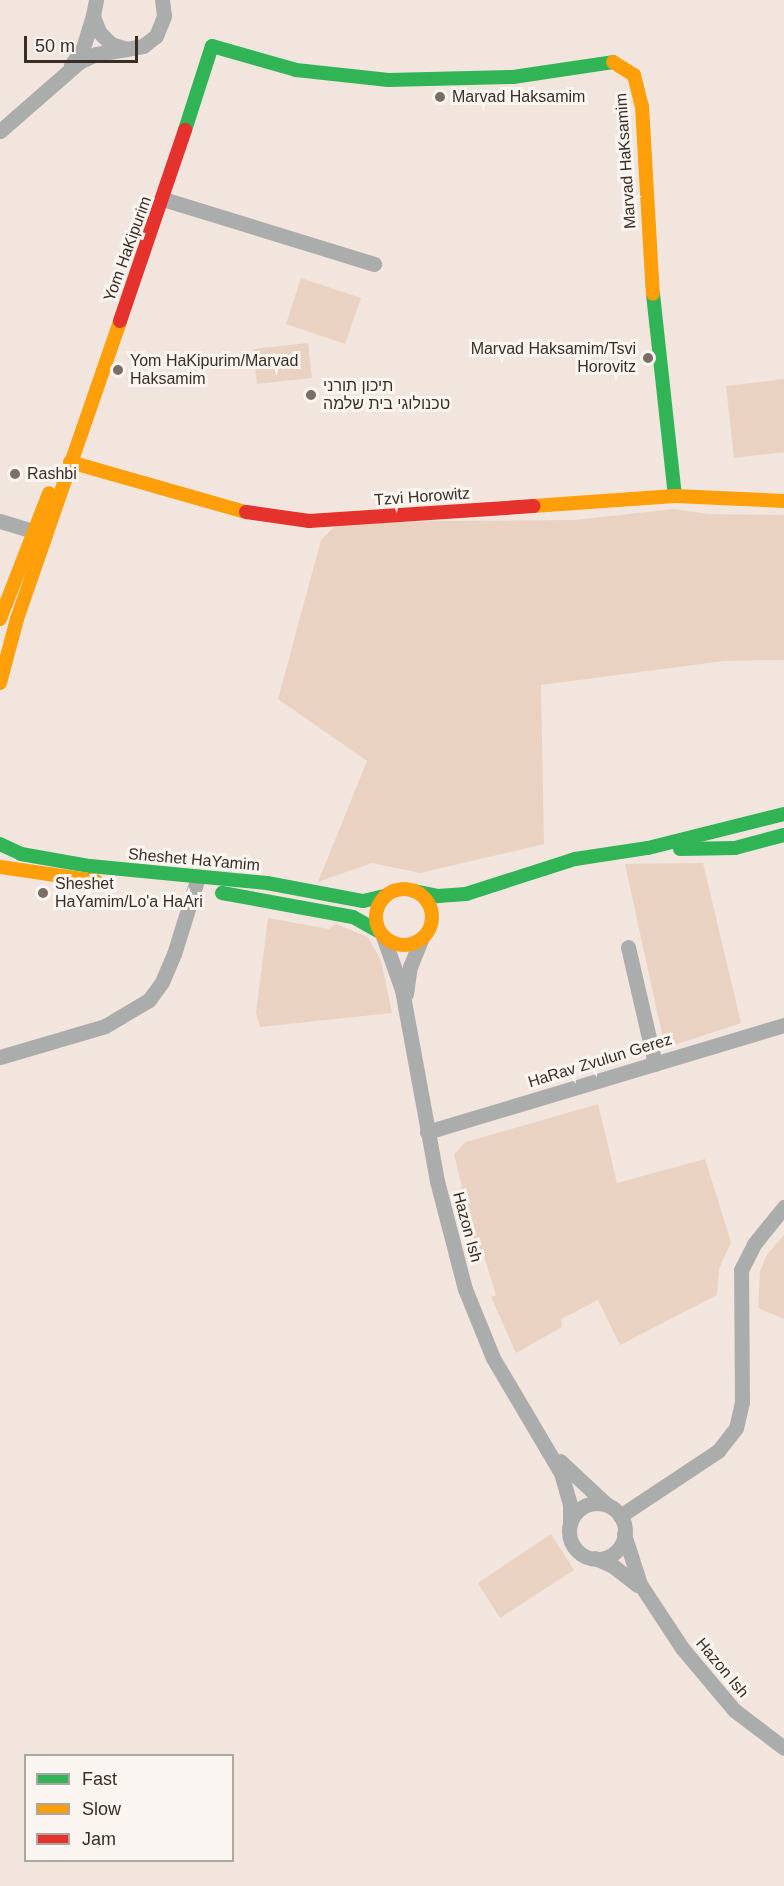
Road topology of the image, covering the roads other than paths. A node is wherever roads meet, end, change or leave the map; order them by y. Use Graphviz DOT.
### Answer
graph roads {
  1 [pos="96,0"];
  2 [pos="162,0"];
  3 [pos="93,16"];
  4 [pos="212,46"];
  5 [pos="126,49"];
  6 [pos="68,70"];
  7 [pos="0,130"];
  8 [pos="163,199"];
  9 [pos="374,264"];
  10 [pos="70,462"];
  11 [pos="675,496"];
  12 [pos="784,501"];
  13 [pos="0,521"];
  14 [pos="32,531"];
  15 [pos="0,619"];
  16 [pos="0,682"];
  17 [pos="784,814"];
  18 [pos="784,835"];
  19 [pos="0,844"];
  20 [pos="648,848"];
  21 [pos="0,867"];
  22 [pos="196,883"];
  23 [pos="414,891"];
  24 [pos="472,892"];
  25 [pos="385,896"];
  26 [pos="426,933"];
  27 [pos="382,934"];
  28 [pos="628,947"];
  29 [pos="406,1015"];
  30 [pos="784,1025"];
  31 [pos="0,1057"];
  32 [pos="655,1064"];
  33 [pos="427,1132"];
  34 [pos="784,1208"];
  35 [pos="538,1433"];
  36 [pos="606,1504"];
  37 [pos="620,1516"];
  38 [pos="570,1524"];
  39 [pos="624,1534"];
  40 [pos="595,1558"];
  41 [pos="647,1597"];
  42 [pos="784,1748"];
  1 -- 3 [label="street"];
  2 -- 5 [label="street"];
  3 -- 5 [label="street"];
  3 -- 6 [label="street"];
  4 -- 8 [label="street, Yom HaKipurim"];
  4 -- 11 [label="street, Marvad HaKsamim"];
  5 -- 6 [label="street"];
  6 -- 7 [label="street"];
  8 -- 9 [label="street"];
  8 -- 10 [label="street, Yom HaKipurim"];
  10 -- 11 [label="street, Tzvi Horowitz"];
  10 -- 14 [label="street, Yom HaKipurim"];
  10 -- 16 [label="street, Yom HaKipurim"];
  11 -- 12 [label="street, Tzvi Horowitz"];
  13 -- 14 [label="street"];
  14 -- 15 [label="street, Yom HaKipurim"];
  17 -- 20 [label="street"];
  18 -- 20 [label="street"];
  19 -- 22 [label="street, Sheshet HaYamim"];
  20 -- 24 [label="street"];
  21 -- 22 [label="street, Sheshet HaYamim"];
  22 -- 25 [label="street, Sheshet HaYamim"];
  22 -- 27 [label="street, Sheshet HaYamim"];
  22 -- 31 [label="street"];
  23 -- 24 [label="street"];
  23 -- 25 [label="street"];
  23 -- 26 [label="street"];
  24 -- 26 [label="street"];
  25 -- 27 [label="street"];
  26 -- 27 [label="street"];
  26 -- 29 [label="street, Hazon Ish"];
  27 -- 29 [label="street, Hazon Ish"];
  28 -- 32 [label="street"];
  29 -- 33 [label="street, Hazon Ish"];
  30 -- 32 [label="street, HaRav Zvulun Gerez"];
  32 -- 33 [label="street, HaRav Zvulun Gerez"];
  33 -- 35 [label="street, Hazon Ish"];
  34 -- 37 [label="street"];
  35 -- 36 [label="street, Hazon Ish"];
  35 -- 38 [label="street, Hazon Ish"];
  36 -- 37 [label="street"];
  36 -- 38 [label="street"];
  37 -- 39 [label="street"];
  38 -- 40 [label="street"];
  39 -- 40 [label="street"];
  39 -- 41 [label="street, Hazon Ish"];
  40 -- 41 [label="street, Hazon Ish"];
  41 -- 42 [label="street, Hazon Ish"];
}
